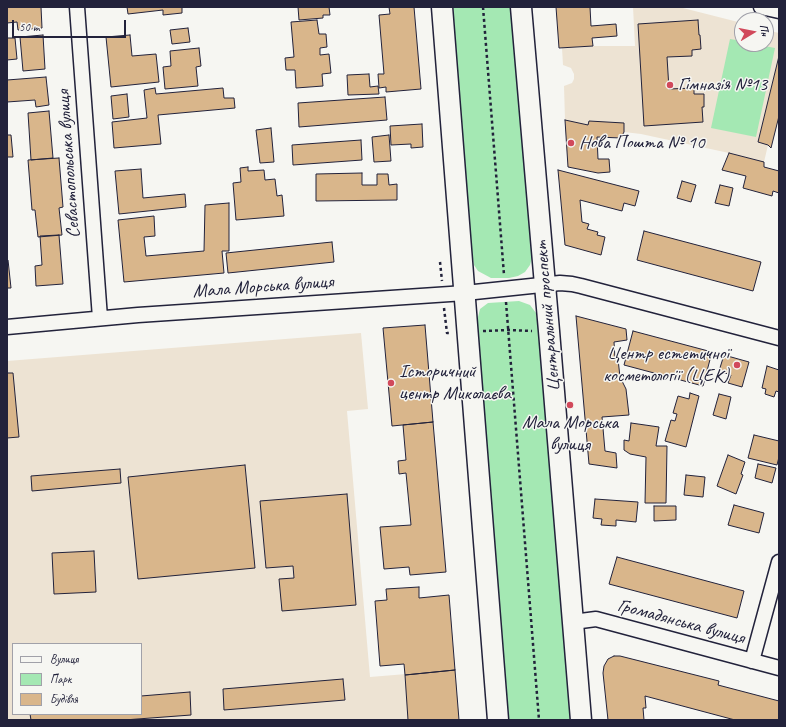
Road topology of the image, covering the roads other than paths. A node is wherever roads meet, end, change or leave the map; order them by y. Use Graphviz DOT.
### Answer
graph roads {
  1 [pos="77,7"];
  2 [pos="442,7"];
  3 [pos="521,7"];
  4 [pos="761,7"];
  5 [pos="779,11"];
  6 [pos="544,285"];
  7 [pos="465,293"];
  8 [pos="100,318"];
  9 [pos="7,327"];
  10 [pos="779,338"];
  11 [pos="779,562"];
  12 [pos="573,622"];
  13 [pos="752,661"];
  14 [pos="779,668"];
  15 [pos="498,720"];
  16 [pos="581,720"];
  1 -- 8 [label="street, Севастопольська вулиця"];
  2 -- 7 [label="main road"];
  3 -- 6 [label="main road, Центральний проспект"];
  4 -- 5 [label="street"];
  6 -- 7 [label="street, Мала Морська вулиця"];
  6 -- 10 [label="street, Мала Морська вулиця"];
  6 -- 12 [label="main road, Центральний проспект"];
  7 -- 8 [label="street, Мала Морська вулиця"];
  7 -- 15 [label="main road"];
  8 -- 9 [label="street, Мала Морська вулиця"];
  11 -- 13 [label="street"];
  12 -- 13 [label="street, Громадянська вулиця"];
  12 -- 16 [label="main road, Центральний проспект"];
  13 -- 14 [label="street, Громадянська вулиця"];
}
